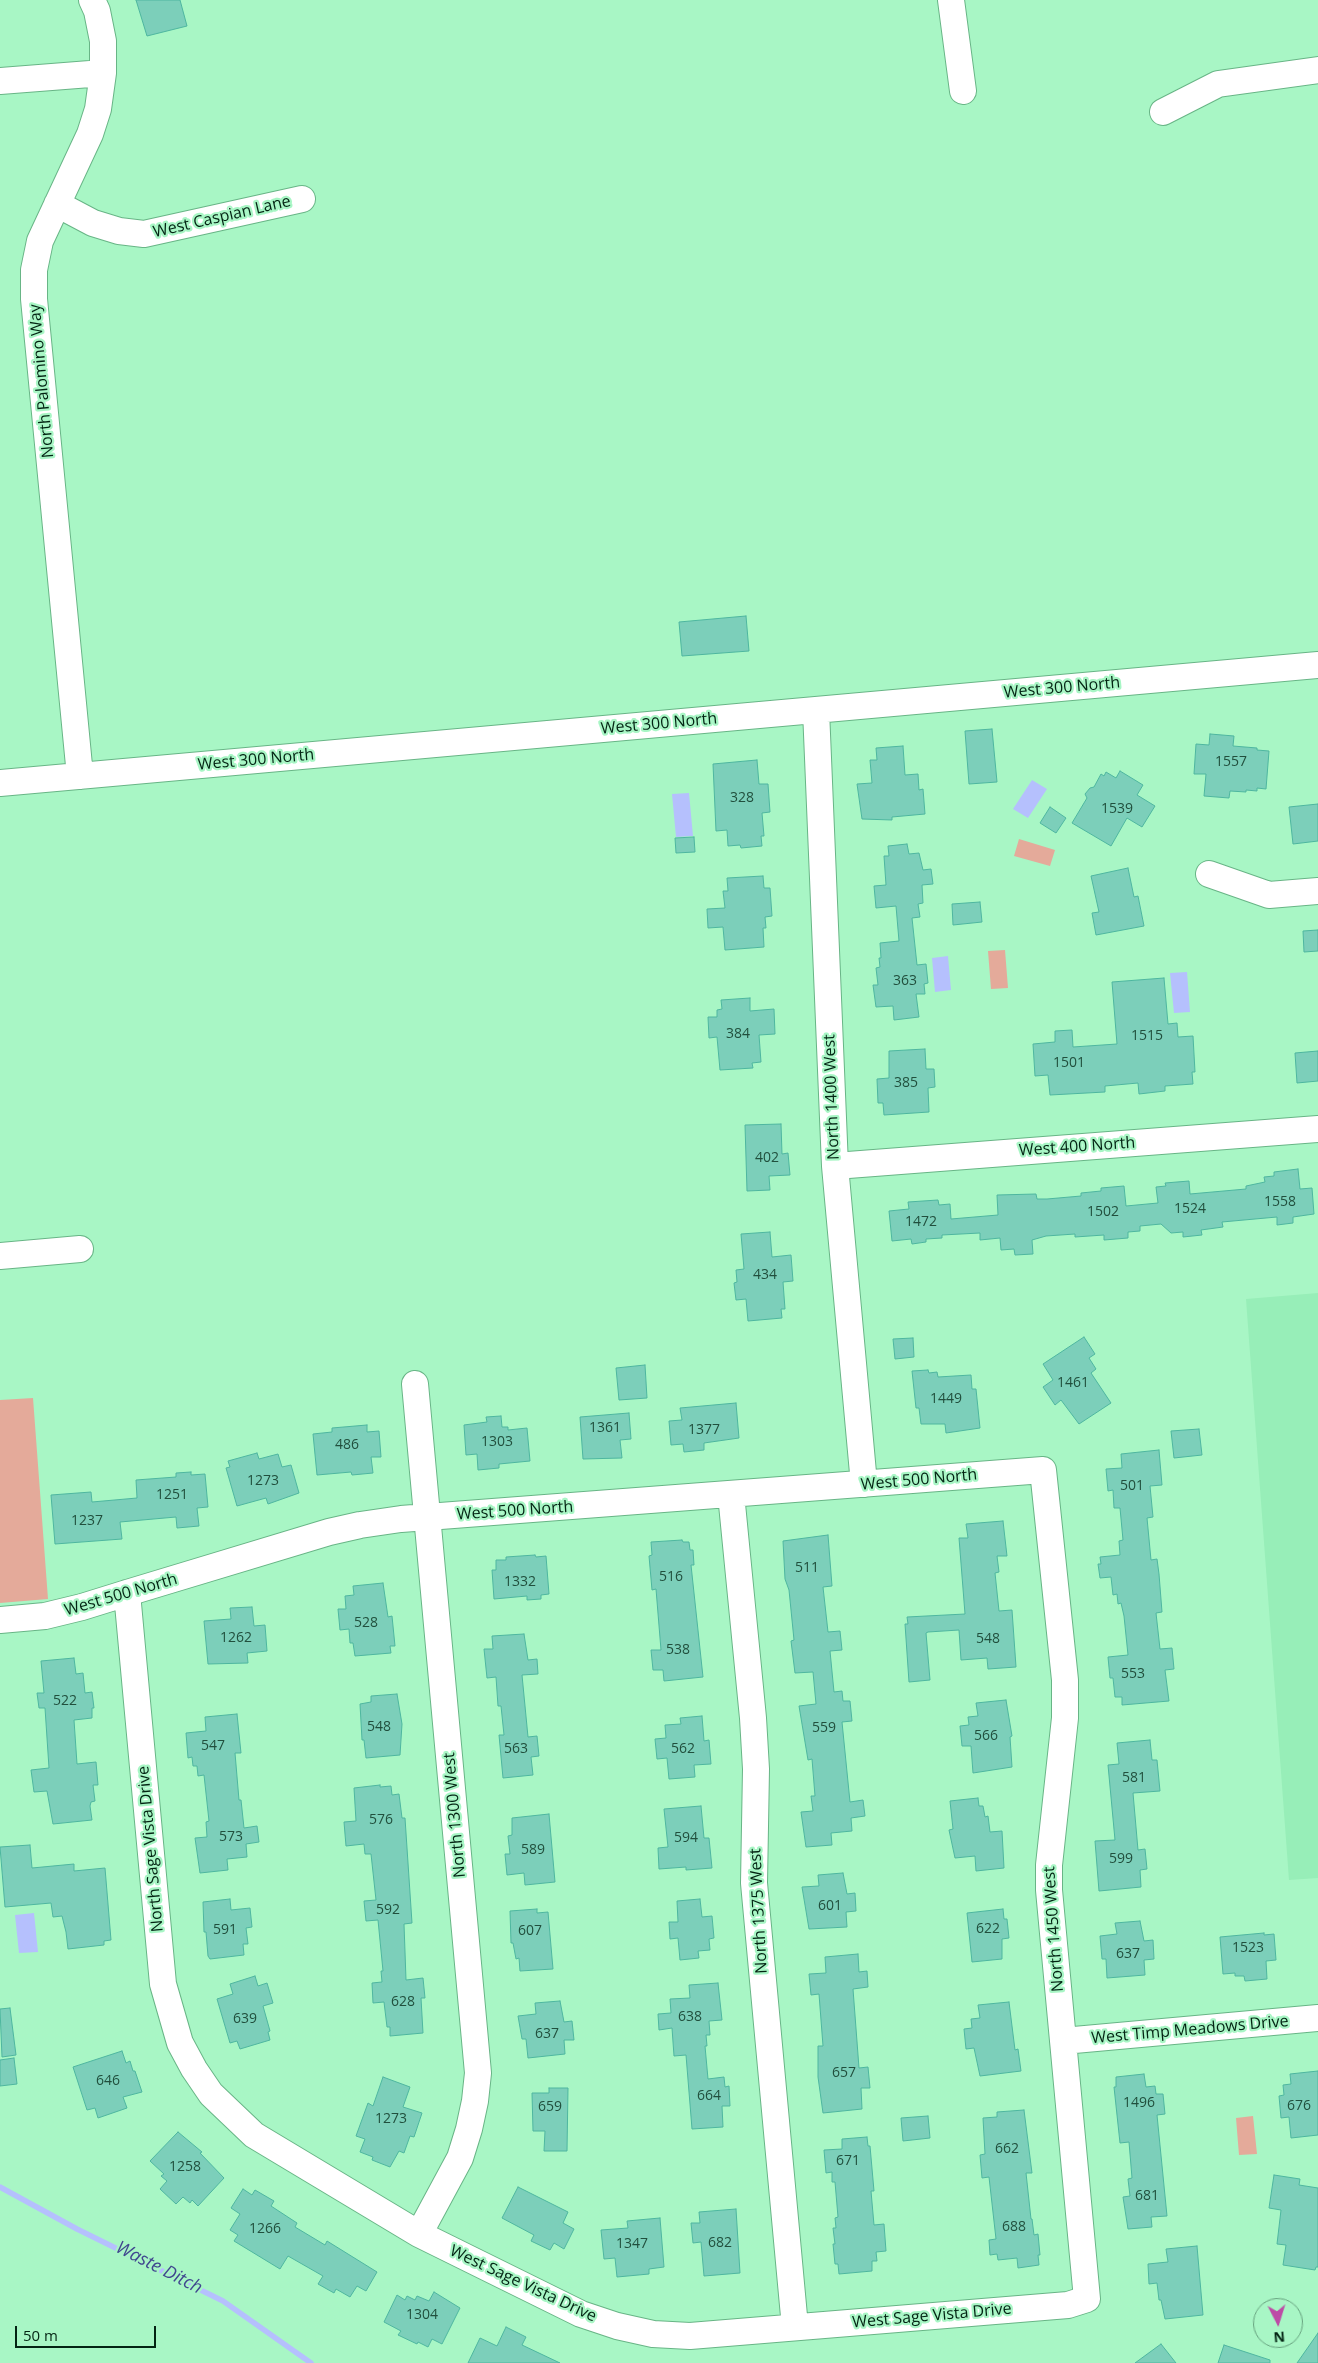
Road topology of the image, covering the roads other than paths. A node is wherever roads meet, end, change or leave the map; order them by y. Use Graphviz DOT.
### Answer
graph roads {
  1 [pos="92,0"];
  2 [pos="952,0"];
  3 [pos="1318,70"];
  4 [pos="103,73"];
  5 [pos="0,81"];
  6 [pos="963,91"];
  7 [pos="1163,112"];
  8 [pos="302,199"];
  9 [pos="57,204"];
  10 [pos="1318,665"];
  11 [pos="816,710"];
  12 [pos="80,776"];
  13 [pos="0,783"];
  14 [pos="1209,874"];
  15 [pos="1318,891"];
  16 [pos="1318,1129"];
  17 [pos="835,1166"];
  18 [pos="80,1249"];
  19 [pos="0,1256"];
  20 [pos="415,1384"];
  21 [pos="1043,1470"];
  22 [pos="864,1484"];
  23 [pos="731,1494"];
  24 [pos="428,1517"];
  25 [pos="127,1593"];
  26 [pos="0,1620"];
  27 [pos="1318,2018"];
  28 [pos="1063,2041"];
  29 [pos="212,2094"];
  30 [pos="419,2234"];
  31 [pos="1087,2299"];
  32 [pos="795,2327"];
  1 -- 4 [label="street, North Palomino Way"];
  2 -- 6 [label="street"];
  3 -- 7 [label="street"];
  4 -- 5 [label="street"];
  4 -- 9 [label="street, North Palomino Way"];
  8 -- 9 [label="street, West Caspian Lane"];
  9 -- 12 [label="street, North Palomino Way"];
  10 -- 11 [label="street, West 300 North"];
  11 -- 12 [label="street, West 300 North"];
  11 -- 17 [label="street, North 1400 West"];
  12 -- 13 [label="street, West 300 North"];
  14 -- 15 [label="street"];
  16 -- 17 [label="street, West 400 North"];
  17 -- 22 [label="street, North 1400 West"];
  18 -- 19 [label="street"];
  20 -- 24 [label="street, North 1300 West"];
  21 -- 22 [label="street, West 500 North"];
  21 -- 28 [label="street, North 1450 West"];
  22 -- 23 [label="street, West 500 North"];
  23 -- 24 [label="street, West 500 North"];
  23 -- 32 [label="street, North 1375 West"];
  24 -- 25 [label="street, West 500 North"];
  24 -- 30 [label="street, North 1300 West"];
  25 -- 26 [label="street, West 500 North"];
  25 -- 29 [label="street, North Sage Vista Drive"];
  27 -- 28 [label="street, West Timp Meadows Drive"];
  28 -- 31 [label="street, North 1450 West"];
  29 -- 30 [label="street, West Sage Vista Drive"];
  30 -- 32 [label="street, West Sage Vista Drive"];
  31 -- 32 [label="street, West Sage Vista Drive"];
}
